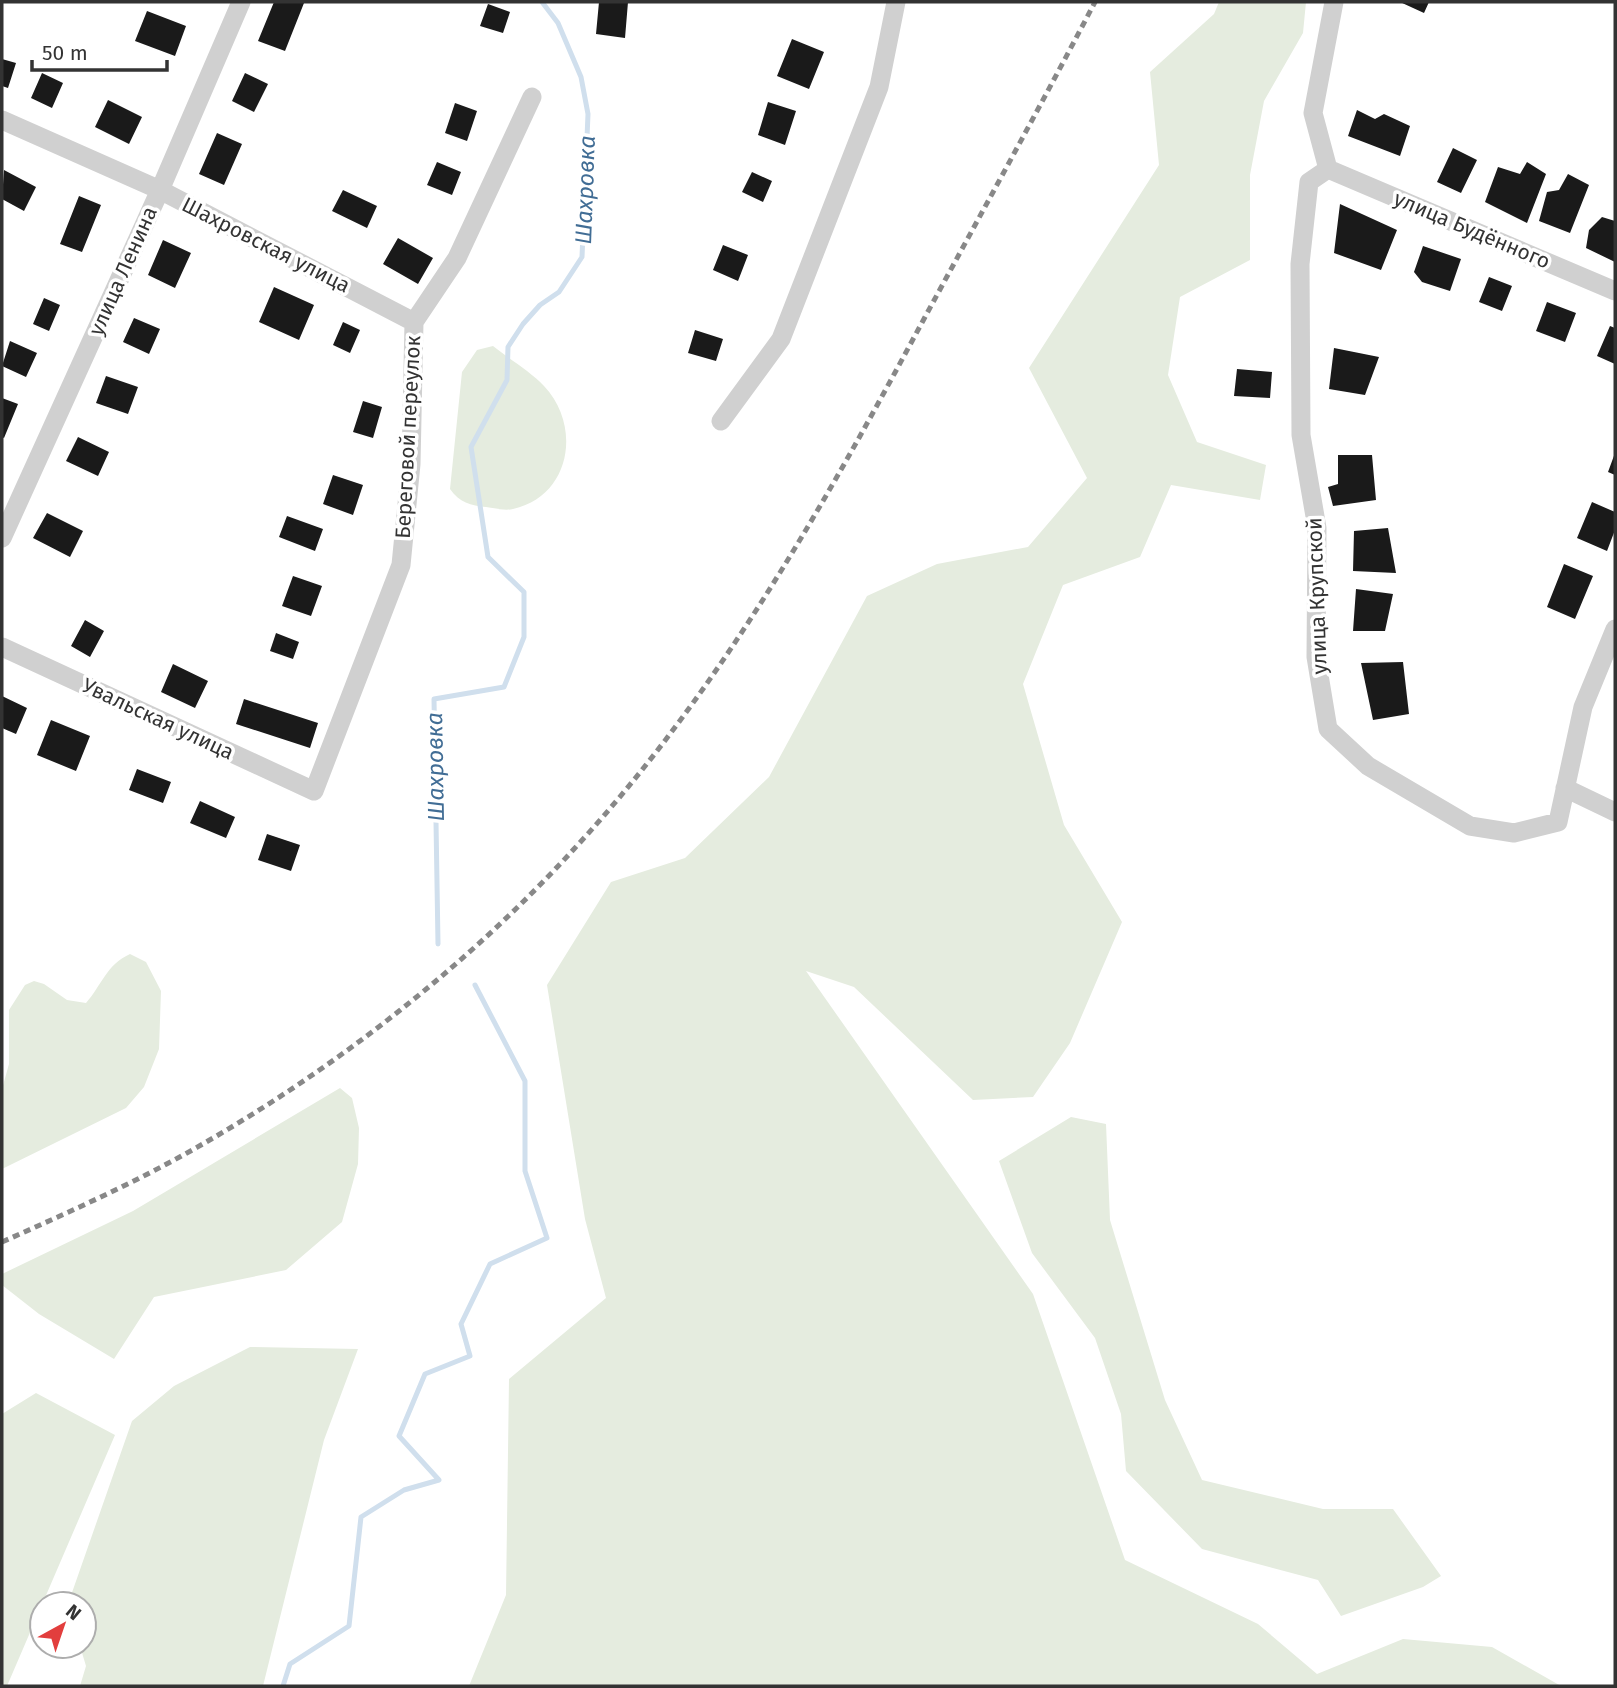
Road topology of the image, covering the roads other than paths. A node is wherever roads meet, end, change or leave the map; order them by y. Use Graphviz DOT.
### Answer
graph roads {
  1 [pos="241,2"];
  2 [pos="896,2"];
  3 [pos="1334,2"];
  4 [pos="531,97"];
  5 [pos="2,120"];
  6 [pos="1328,169"];
  7 [pos="160,190"];
  8 [pos="1615,291"];
  9 [pos="414,322"];
  10 [pos="721,421"];
  11 [pos="2,538"];
  12 [pos="1615,629"];
  13 [pos="2,647"];
  14 [pos="1565,788"];
  15 [pos="314,792"];
  16 [pos="1615,812"];
  1 -- 7 [label="street, улица Ленина"];
  2 -- 10 [label="street"];
  3 -- 6 [label="street"];
  4 -- 9 [label="street, Береговой переулок"];
  5 -- 7 [label="street, Шахровская улица"];
  6 -- 8 [label="street, улица Будённого"];
  6 -- 14 [label="street, улица Крупской"];
  7 -- 9 [label="street, Шахровская улица"];
  7 -- 11 [label="street, улица Ленина"];
  9 -- 15 [label="street, Береговой переулок"];
  12 -- 14 [label="street"];
  13 -- 15 [label="street, Увальская улица"];
  14 -- 16 [label="street"];
}
